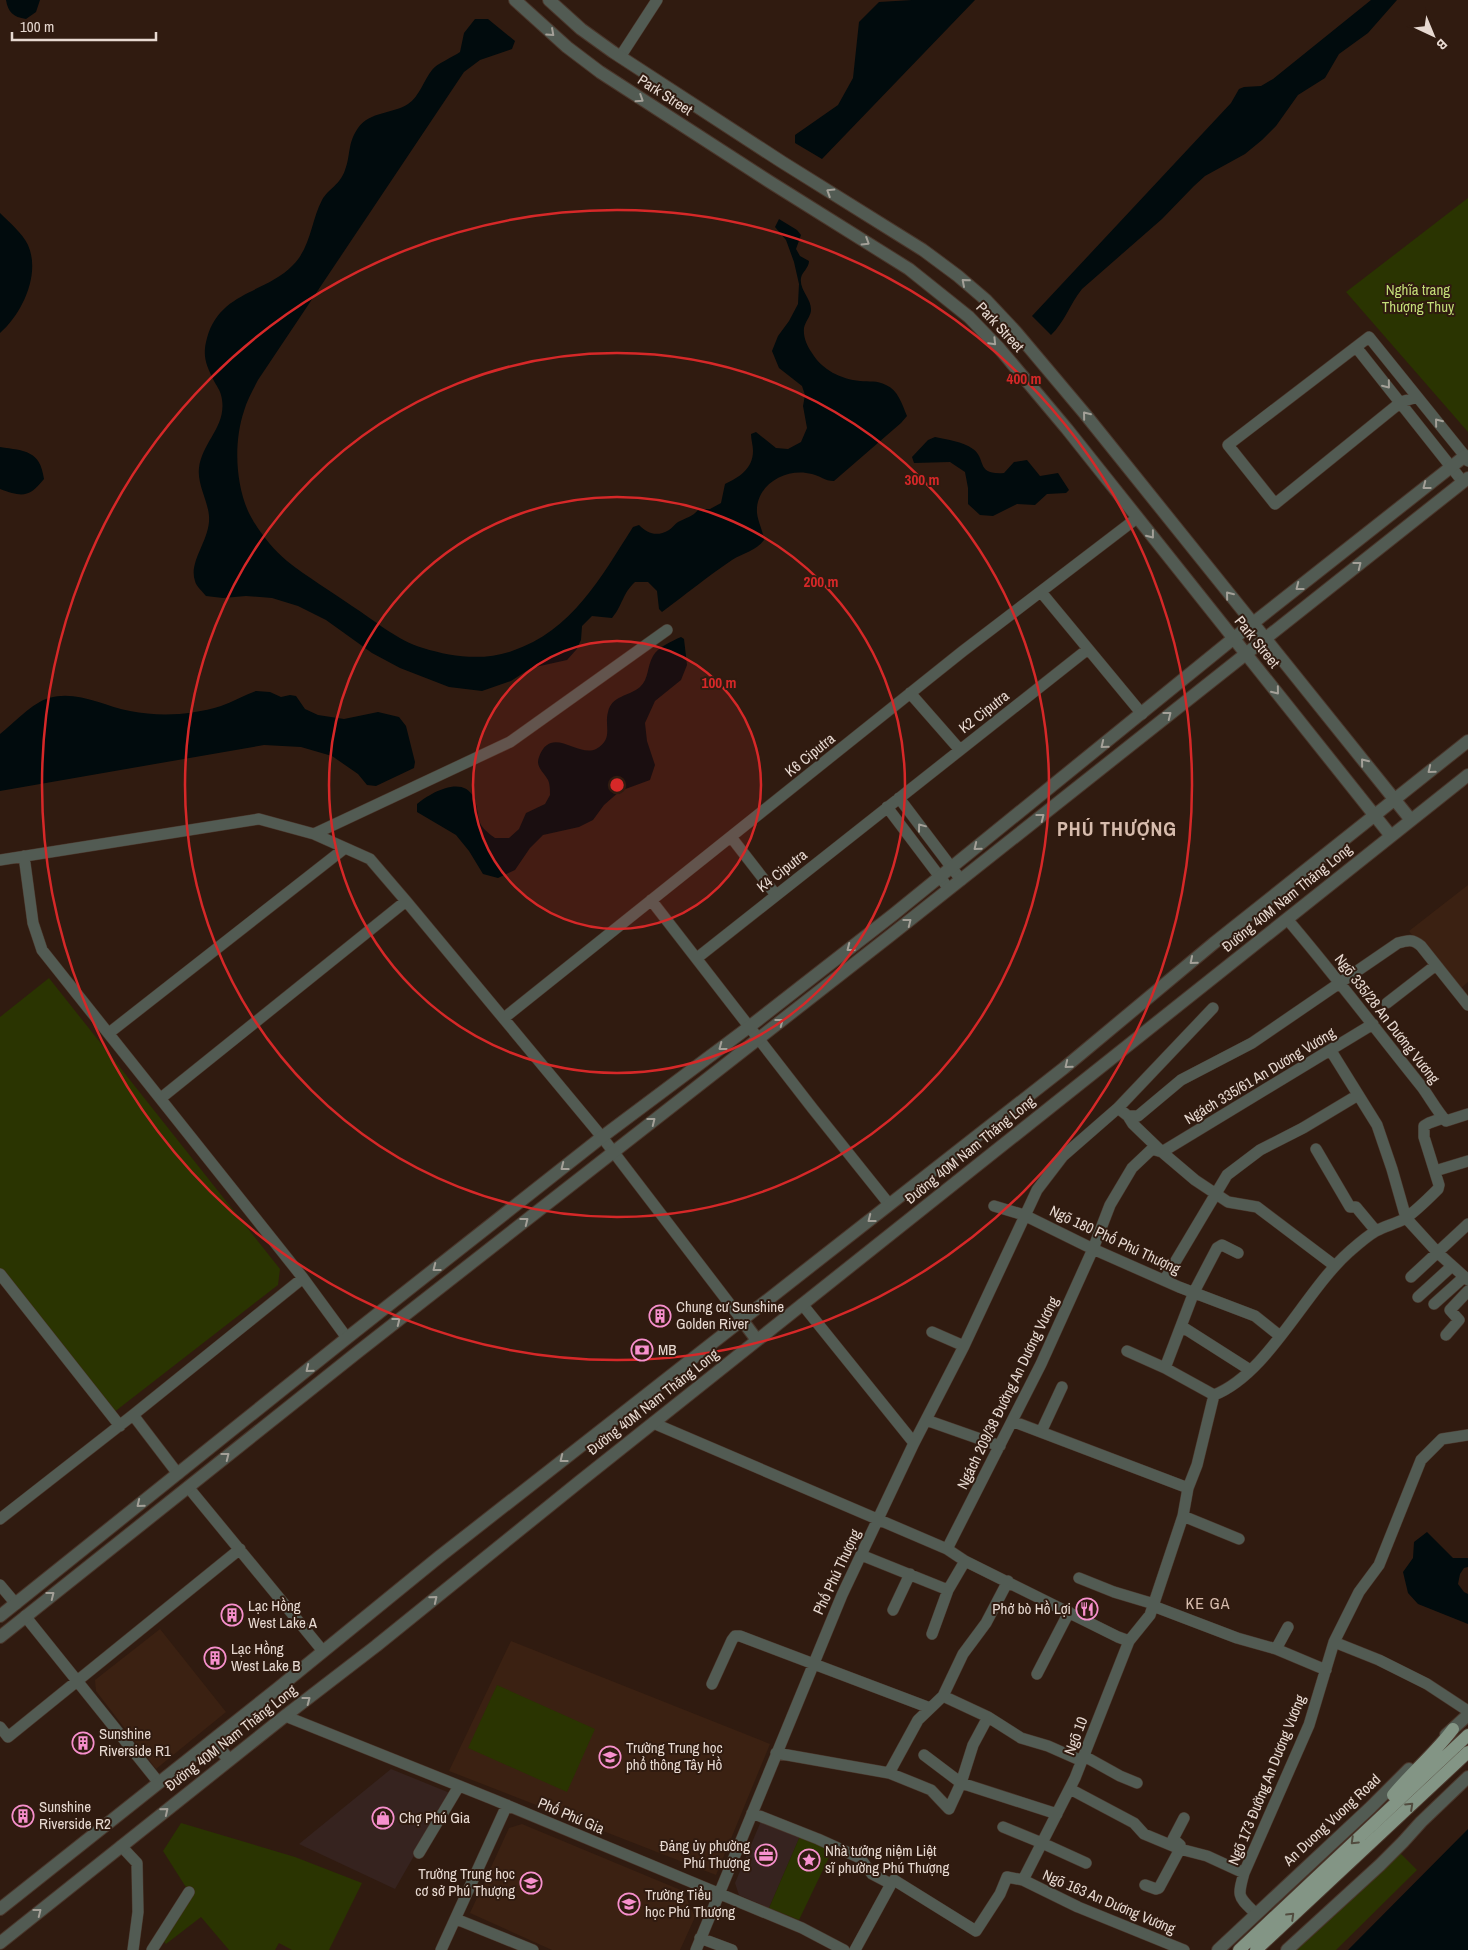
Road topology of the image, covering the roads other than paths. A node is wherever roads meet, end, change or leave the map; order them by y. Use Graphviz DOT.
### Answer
graph roads {
  1 [pos="515,0"];
  2 [pos="549,0"];
  3 [pos="657,0"];
  4 [pos="620,57"];
  5 [pos="683,99"];
  6 [pos="670,118"];
  7 [pos="1356,347"];
  8 [pos="1417,397"];
  9 [pos="1401,402"];
  10 [pos="1466,459"];
  11 [pos="1451,467"];
  12 [pos="1466,480"];
  13 [pos="1137,518"];
  14 [pos="1214,577"];
  15 [pos="1041,592"];
  16 [pos="1196,592"];
  17 [pos="1252,624"];
  18 [pos="666,630"];
  19 [pos="1234,638"];
  20 [pos="1264,638"];
  21 [pos="1088,649"];
  22 [pos="1246,653"];
  23 [pos="910,693"];
  24 [pos="1142,714"];
  25 [pos="1468,741"];
  26 [pos="960,750"];
  27 [pos="1468,775"];
  28 [pos="899,798"];
  29 [pos="1395,800"];
  30 [pos="887,807"];
  31 [pos="1375,815"];
  32 [pos="1411,820"];
  33 [pos="314,834"];
  34 [pos="1391,836"];
  35 [pos="731,837"];
  36 [pos="345,848"];
  37 [pos="24,856"];
  38 [pos="0,860"];
  39 [pos="952,867"];
  40 [pos="940,877"];
  41 [pos="961,880"];
  42 [pos="950,889"];
  43 [pos="776,895"];
  44 [pos="406,900"];
  45 [pos="651,900"];
  46 [pos="1287,919"];
  47 [pos="697,958"];
  48 [pos="1436,965"];
  49 [pos="1341,983"];
  50 [pos="1387,1003"];
  51 [pos="1468,1004"];
  52 [pos="1213,1008"];
  53 [pos="504,1018"];
  54 [pos="1373,1024"];
  55 [pos="749,1027"];
  56 [pos="109,1033"];
  57 [pos="758,1039"];
  58 [pos="1331,1051"];
  59 [pos="1358,1095"];
  60 [pos="161,1098"];
  61 [pos="1118,1108"];
  62 [pos="1468,1114"];
  63 [pos="1128,1116"];
  64 [pos="1443,1118"];
  65 [pos="602,1137"];
  66 [pos="1316,1149"];
  67 [pos="613,1151"];
  68 [pos="1162,1152"];
  69 [pos="1468,1161"];
  70 [pos="1435,1171"];
  71 [pos="1216,1192"];
  72 [pos="889,1204"];
  73 [pos="994,1206"];
  74 [pos="1024,1215"];
  75 [pos="1406,1218"];
  76 [pos="1468,1224"];
  77 [pos="1376,1231"];
  78 [pos="1093,1249"];
  79 [pos="1238,1253"];
  80 [pos="1438,1253"];
  81 [pos="1335,1266"];
  82 [pos="1452,1266"];
  83 [pos="0,1274"];
  84 [pos="1411,1277"];
  85 [pos="302,1278"];
  86 [pos="1165,1279"];
  87 [pos="1466,1279"];
  88 [pos="1468,1291"];
  89 [pos="1194,1292"];
  90 [pos="1418,1297"];
  91 [pos="802,1304"];
  92 [pos="1434,1304"];
  93 [pos="742,1320"];
  94 [pos="1181,1326"];
  95 [pos="932,1332"];
  96 [pos="1446,1335"];
  97 [pos="1280,1336"];
  98 [pos="347,1338"];
  99 [pos="757,1340"];
  100 [pos="964,1346"];
  101 [pos="358,1351"];
  102 [pos="1127,1351"];
  103 [pos="1165,1368"];
  104 [pos="1250,1370"];
  105 [pos="1062,1388"];
  106 [pos="1214,1395"];
  107 [pos="133,1416"];
  108 [pos="926,1420"];
  109 [pos="1012,1421"];
  110 [pos="653,1423"];
  111 [pos="120,1426"];
  112 [pos="1041,1432"];
  113 [pos="1468,1435"];
  114 [pos="914,1443"];
  115 [pos="1000,1446"];
  116 [pos="178,1474"];
  117 [pos="188,1487"];
  118 [pos="1188,1488"];
  119 [pos="1183,1516"];
  120 [pos="0,1519"];
  121 [pos="878,1521"];
  122 [pos="1239,1539"];
  123 [pos="240,1549"];
  124 [pos="947,1549"];
  125 [pos="861,1555"];
  126 [pos="965,1561"];
  127 [pos="910,1574"];
  128 [pos="1079,1578"];
  129 [pos="1008,1581"];
  130 [pos="0,1584"];
  131 [pos="948,1590"];
  132 [pos="16,1604"];
  133 [pos="1154,1605"];
  134 [pos="893,1610"];
  135 [pos="1069,1612"];
  136 [pos="0,1616"];
  137 [pos="25,1616"];
  138 [pos="1288,1627"];
  139 [pos="932,1634"];
  140 [pos="0,1637"];
  141 [pos="1129,1641"];
  142 [pos="1334,1642"];
  143 [pos="1276,1649"];
  144 [pos="322,1650"];
  145 [pos="812,1663"];
  146 [pos="1326,1670"];
  147 [pos="1037,1674"];
  148 [pos="78,1682"];
  149 [pos="712,1684"];
  150 [pos="942,1696"];
  151 [pos="930,1708"];
  152 [pos="1468,1713"];
  153 [pos="285,1716"];
  154 [pos="988,1717"];
  155 [pos="0,1727"];
  156 [pos="1453,1729"];
  157 [pos="1468,1735"];
  158 [pos="213,1740"];
  159 [pos="1468,1752"];
  160 [pos="776,1753"];
  161 [pos="924,1756"];
  162 [pos="1083,1759"];
  163 [pos="229,1760"];
  164 [pos="889,1773"];
  165 [pos="1468,1777"];
  166 [pos="159,1782"];
  167 [pos="961,1783"];
  168 [pos="1137,1783"];
  169 [pos="459,1786"];
  170 [pos="1070,1789"];
  171 [pos="507,1805"];
  172 [pos="752,1813"];
  173 [pos="1057,1814"];
  174 [pos="1380,1816"];
  175 [pos="1184,1818"];
  176 [pos="1003,1827"];
  177 [pos="1042,1843"];
  178 [pos="121,1846"];
  179 [pos="1180,1848"];
  180 [pos="419,1853"];
  181 [pos="1086,1863"];
  182 [pos="1244,1873"];
  183 [pos="1326,1874"];
  184 [pos="1023,1880"];
  185 [pos="891,1884"];
  186 [pos="1145,1885"];
  187 [pos="189,1892"];
  188 [pos="718,1894"];
  189 [pos="0,1909"];
  190 [pos="1256,1914"];
  191 [pos="456,1919"];
  192 [pos="1258,1931"];
  193 [pos="700,1938"];
  194 [pos="0,1943"];
  195 [pos="530,1949"];
  196 [pos="133,1950"];
  197 [pos="152,1950"];
  198 [pos="441,1950"];
  199 [pos="696,1950"];
  200 [pos="732,1950"];
  201 [pos="844,1950"];
  202 [pos="855,1950"];
  203 [pos="1184,1950"];
  204 [pos="1218,1950"];
  205 [pos="1228,1950"];
  206 [pos="1239,1950"];
  207 [pos="1256,1950"];
  208 [pos="1287,1950"];
  1 -- 6 [label="street, Park Street, one-way"];
  2 -- 4 [label="street, Park Street"];
  3 -- 4 [label="street"];
  4 -- 5 [label="street, Park Street"];
  5 -- 6 [label="street"];
  14 -- 5 [label="street, Park Street, one-way"];
  6 -- 13 [label="street, Park Street, one-way"];
  7 -- 8 [label="street"];
  7 -- 9 [label="street, one-way"];
  7 -- 9 [label="street"];
  8 -- 9 [label="street"];
  10 -- 8 [label="street, one-way"];
  9 -- 11 [label="street"];
  10 -- 11 [label="street"];
  11 -- 12 [label="street"];
  11 -- 17 [label="street, one-way"];
  20 -- 12 [label="street, one-way"];
  13 -- 15 [label="street, K6 Ciputra"];
  13 -- 16 [label="street, Park Street, one-way"];
  14 -- 16 [label="street"];
  17 -- 14 [label="street, Park Street, one-way"];
  15 -- 21 [label="street"];
  15 -- 23 [label="street, K6 Ciputra"];
  16 -- 19 [label="street, Park Street"];
  17 -- 19 [label="street"];
  17 -- 20 [label="street, Park Street"];
  18 -- 33 [label="street"];
  19 -- 22 [label="street, Park Street"];
  19 -- 24 [label="street"];
  20 -- 22 [label="street"];
  29 -- 20 [label="street, Park Street, one-way"];
  21 -- 24 [label="street"];
  21 -- 26 [label="street, K2 Ciputra"];
  22 -- 31 [label="street, Park Street, one-way"];
  41 -- 22 [label="street, one-way"];
  23 -- 26 [label="street"];
  23 -- 35 [label="street, K6 Ciputra"];
  24 -- 39 [label="street, one-way"];
  25 -- 29 [label="street, Đường 40M Nam Thăng Long, one-way"];
  26 -- 28 [label="street, K2 Ciputra"];
  27 -- 32 [label="street, Đường 40M Nam Thăng Long"];
  28 -- 30 [label="street, K2 Ciputra"];
  39 -- 28 [label="street, one-way"];
  29 -- 31 [label="street, Đường 40M Nam Thăng Long"];
  29 -- 32 [label="street, Park Street"];
  30 -- 40 [label="street"];
  30 -- 43 [label="street, K4 Ciputra"];
  31 -- 34 [label="street, Park Street"];
  31 -- 72 [label="street, Đường 40M Nam Thăng Long, one-way"];
  32 -- 34 [label="street, Đường 40M Nam Thăng Long"];
  33 -- 36 [label="street"];
  33 -- 37 [label="street"];
  34 -- 46 [label="street, Đường 40M Nam Thăng Long"];
  35 -- 43 [label="street"];
  35 -- 45 [label="street, K6 Ciputra"];
  36 -- 44 [label="street"];
  36 -- 56 [label="street"];
  37 -- 38 [label="street"];
  37 -- 56 [label="street"];
  39 -- 40 [label="street"];
  39 -- 41 [label="street"];
  40 -- 42 [label="street"];
  40 -- 55 [label="street, one-way"];
  41 -- 42 [label="street"];
  57 -- 42 [label="street, one-way"];
  43 -- 47 [label="street, K4 Ciputra"];
  44 -- 53 [label="street"];
  44 -- 60 [label="street"];
  45 -- 47 [label="street"];
  45 -- 53 [label="street, K6 Ciputra"];
  46 -- 49 [label="street, Ngõ 335/28 An Dương Vương"];
  46 -- 91 [label="street, Đường 40M Nam Thăng Long"];
  47 -- 55 [label="street"];
  48 -- 49 [label="street"];
  48 -- 50 [label="street"];
  48 -- 51 [label="street"];
  49 -- 54 [label="street, Ngõ 335/28 An Dương Vương"];
  49 -- 63 [label="street"];
  52 -- 61 [label="street, Phố Phú Thượng"];
  53 -- 65 [label="street"];
  54 -- 58 [label="street, Ngách 335/61 An Dương Vương"];
  54 -- 64 [label="street, Ngõ 335/28 An Dương Vương"];
  55 -- 57 [label="street"];
  55 -- 65 [label="street, one-way"];
  56 -- 60 [label="street"];
  67 -- 57 [label="street, one-way"];
  57 -- 72 [label="street"];
  58 -- 59 [label="street"];
  58 -- 68 [label="street, Ngách 335/61 An Dương Vương"];
  59 -- 71 [label="street"];
  59 -- 75 [label="street"];
  60 -- 85 [label="street"];
  61 -- 63 [label="street"];
  61 -- 74 [label="street, Phố Phú Thượng"];
  62 -- 64 [label="street"];
  63 -- 68 [label="street"];
  64 -- 70 [label="street"];
  65 -- 67 [label="street"];
  65 -- 98 [label="street, one-way"];
  66 -- 77 [label="street"];
  67 -- 93 [label="street"];
  101 -- 67 [label="street, one-way"];
  68 -- 71 [label="street"];
  68 -- 78 [label="street, Ngách 335/61 An Dương Vương"];
  69 -- 70 [label="street"];
  70 -- 75 [label="street"];
  71 -- 81 [label="street"];
  71 -- 86 [label="street"];
  72 -- 93 [label="street, Đường 40M Nam Thăng Long, one-way"];
  73 -- 74 [label="street, Ngõ 180 Phố Phú Thượng"];
  74 -- 78 [label="street, Ngõ 180 Phố Phú Thượng"];
  74 -- 100 [label="street, Phố Phú Thượng"];
  75 -- 77 [label="street"];
  75 -- 80 [label="street"];
  76 -- 80 [label="street"];
  77 -- 81 [label="street"];
  78 -- 86 [label="street, Ngõ 180 Phố Phú Thượng"];
  78 -- 109 [label="street, Ngách 209/38 Đường An Dương Vương"];
  79 -- 89 [label="street"];
  80 -- 82 [label="street"];
  80 -- 84 [label="street"];
  81 -- 97 [label="street"];
  82 -- 87 [label="street"];
  82 -- 90 [label="street"];
  83 -- 111 [label="street"];
  85 -- 98 [label="street"];
  85 -- 107 [label="street"];
  86 -- 89 [label="street, Ngõ 180 Phố Phú Thượng"];
  87 -- 92 [label="street"];
  88 -- 96 [label="street"];
  89 -- 94 [label="street"];
  89 -- 97 [label="street, Ngõ 180 Phố Phú Thượng"];
  91 -- 99 [label="street, Đường 40M Nam Thăng Long"];
  91 -- 114 [label="street"];
  93 -- 99 [label="street"];
  93 -- 144 [label="street, Đường 40M Nam Thăng Long, one-way"];
  94 -- 103 [label="street"];
  94 -- 104 [label="street"];
  95 -- 100 [label="street"];
  97 -- 104 [label="street"];
  98 -- 101 [label="street"];
  98 -- 116 [label="street, one-way"];
  99 -- 110 [label="street, Đường 40M Nam Thăng Long"];
  100 -- 108 [label="street, Phố Phú Thượng"];
  117 -- 101 [label="street, one-way"];
  102 -- 103 [label="street"];
  103 -- 106 [label="street"];
  104 -- 106 [label="street"];
  105 -- 112 [label="street"];
  106 -- 118 [label="street, Ngõ 10"];
  107 -- 111 [label="street"];
  107 -- 116 [label="street"];
  108 -- 114 [label="street, Phố Phú Thượng"];
  108 -- 115 [label="street"];
  109 -- 112 [label="street"];
  109 -- 115 [label="street, Ngách 209/38 Đường An Dương Vương"];
  110 -- 121 [label="street"];
  153 -- 110 [label="street, Đường 40M Nam Thăng Long, one-way"];
  111 -- 120 [label="street"];
  112 -- 118 [label="street"];
  113 -- 142 [label="street, Ngõ 173 Đường An Dương Vương"];
  114 -- 121 [label="street, Phố Phú Thượng"];
  115 -- 124 [label="street, Ngách 209/38 Đường An Dương Vương"];
  116 -- 117 [label="street"];
  116 -- 132 [label="street, one-way"];
  117 -- 123 [label="street"];
  137 -- 117 [label="street, one-way"];
  118 -- 119 [label="street, Ngõ 10"];
  119 -- 122 [label="street"];
  119 -- 133 [label="street, Ngõ 10"];
  121 -- 124 [label="street"];
  121 -- 125 [label="street, Phố Phú Thượng"];
  123 -- 144 [label="street"];
  123 -- 148 [label="street"];
  124 -- 126 [label="street"];
  125 -- 127 [label="street"];
  125 -- 145 [label="street, Phố Phú Thượng"];
  126 -- 129 [label="street"];
  126 -- 131 [label="street"];
  127 -- 131 [label="street"];
  127 -- 134 [label="street"];
  128 -- 133 [label="street"];
  129 -- 135 [label="street"];
  129 -- 150 [label="street"];
  130 -- 132 [label="street"];
  131 -- 139 [label="street"];
  132 -- 136 [label="street"];
  132 -- 137 [label="street"];
  133 -- 141 [label="street, Ngõ 10"];
  133 -- 143 [label="street"];
  135 -- 141 [label="street"];
  135 -- 147 [label="street"];
  137 -- 140 [label="street"];
  137 -- 148 [label="street"];
  138 -- 143 [label="street"];
  141 -- 162 [label="street, Ngõ 10"];
  142 -- 146 [label="street, Ngõ 173 Đường An Dương Vương"];
  142 -- 152 [label="street"];
  143 -- 146 [label="street"];
  144 -- 158 [label="street, Đường 40M Nam Thăng Long"];
  145 -- 149 [label="street"];
  145 -- 151 [label="street"];
  145 -- 160 [label="street, Phố Phú Thượng"];
  146 -- 182 [label="street, Ngõ 173 Đường An Dương Vương"];
  148 -- 155 [label="street"];
  148 -- 166 [label="street"];
  150 -- 151 [label="street"];
  150 -- 154 [label="street"];
  151 -- 164 [label="street"];
  152 -- 156 [label="street, An Duong Vuong Road"];
  153 -- 163 [label="street, Đường 40M Nam Thăng Long"];
  153 -- 169 [label="street, Phố Phú Gia"];
  154 -- 162 [label="street"];
  154 -- 167 [label="street"];
  156 -- 174 [label="main road"];
  156 -- 190 [label="street, An Duong Vuong Road"];
  157 -- 174 [label="main road, An Duong Vuong Road"];
  158 -- 163 [label="street"];
  158 -- 166 [label="street, Đường 40M Nam Thăng Long"];
  183 -- 159 [label="main road, An Duong Vuong Road, one-way"];
  160 -- 164 [label="street"];
  160 -- 172 [label="street, Phố Phú Thượng"];
  161 -- 167 [label="street"];
  162 -- 168 [label="street"];
  162 -- 170 [label="street, Ngõ 10"];
  178 -- 163 [label="street, Đường 40M Nam Thăng Long, one-way"];
  164 -- 167 [label="street"];
  165 -- 208 [label="street"];
  166 -- 189 [label="street, Đường 40M Nam Thăng Long"];
  167 -- 173 [label="street"];
  169 -- 171 [label="street, Phố Phú Gia"];
  169 -- 180 [label="street"];
  170 -- 173 [label="street, Ngõ 10"];
  170 -- 179 [label="street"];
  171 -- 188 [label="street, Phố Phú Gia"];
  171 -- 191 [label="street"];
  172 -- 185 [label="street"];
  172 -- 188 [label="street, Phố Phú Thượng"];
  173 -- 177 [label="street, Ngõ 10"];
  174 -- 183 [label="main road, An Duong Vuong Road, one-way"];
  175 -- 179 [label="street"];
  176 -- 177 [label="street"];
  177 -- 181 [label="street"];
  177 -- 184 [label="street, Ngõ 10"];
  194 -- 178 [label="street, Đường 40M Nam Thăng Long, one-way"];
  178 -- 196 [label="street"];
  179 -- 182 [label="street"];
  179 -- 186 [label="street"];
  182 -- 190 [label="street, Ngõ 173 Đường An Dương Vương"];
  183 -- 192 [label="main road, An Duong Vuong Road"];
  207 -- 183 [label="main road, An Duong Vuong Road, one-way"];
  184 -- 185 [label="street"];
  184 -- 203 [label="street, Ngõ 163 An Dương Vương"];
  185 -- 202 [label="street"];
  187 -- 197 [label="street"];
  188 -- 193 [label="street, Phố Phú Thượng"];
  188 -- 201 [label="street, Phố Phú Gia"];
  190 -- 204 [label="street, An Duong Vuong Road"];
  191 -- 195 [label="street"];
  191 -- 198 [label="street"];
  192 -- 205 [label="main road"];
  192 -- 206 [label="main road, An Duong Vuong Road"];
  193 -- 199 [label="street, Phố Phú Thượng"];
  193 -- 200 [label="street"];
}
